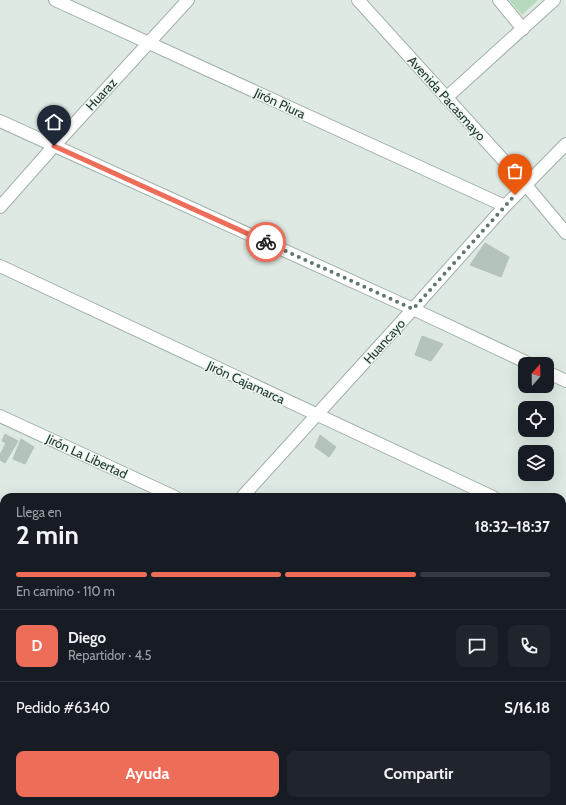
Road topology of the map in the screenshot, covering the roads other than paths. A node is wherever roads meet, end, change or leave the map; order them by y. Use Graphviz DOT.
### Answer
graph roads {
  1 [pos="56,0"];
  2 [pos="188,0"];
  3 [pos="358,0"];
  4 [pos="499,0"];
  5 [pos="554,0"];
  6 [pos="523,29"];
  7 [pos="149,43"];
  8 [pos="446,98"];
  9 [pos="0,121"];
  10 [pos="566,144"];
  11 [pos="54,146"];
  12 [pos="525,184"];
  13 [pos="504,206"];
  14 [pos="0,207"];
  15 [pos="566,233"];
  16 [pos="0,266"];
  17 [pos="413,309"];
  18 [pos="518,358"];
  19 [pos="554,375"];
  20 [pos="566,381"];
  21 [pos="317,415"];
  22 [pos="0,416"];
  23 [pos="166,493"];
  24 [pos="246,493"];
  25 [pos="484,493"];
  1 -- 7 [label="street, Jirón Piura"];
  2 -- 7 [label="street, Huaraz"];
  3 -- 8 [label="street, Avenida Pacasmayo"];
  4 -- 6 [label="street"];
  5 -- 6 [label="street"];
  6 -- 8 [label="street"];
  7 -- 11 [label="street, Huaraz"];
  7 -- 13 [label="street, Jirón Piura"];
  8 -- 12 [label="street, Avenida Pacasmayo"];
  9 -- 11 [label="street"];
  10 -- 12 [label="street, Huancayo"];
  11 -- 14 [label="street, Huaraz"];
  11 -- 17 [label="street"];
  12 -- 13 [label="street, Huancayo"];
  12 -- 15 [label="street, Avenida Pacasmayo"];
  13 -- 17 [label="street, Huancayo"];
  16 -- 21 [label="street, Jirón Cajamarca"];
  17 -- 18 [label="street"];
  17 -- 21 [label="street, Huancayo"];
  19 -- 20 [label="street"];
  21 -- 24 [label="street, Huancayo"];
  21 -- 25 [label="street, Jirón Cajamarca"];
  22 -- 23 [label="street, Jirón La Libertad"];
}
